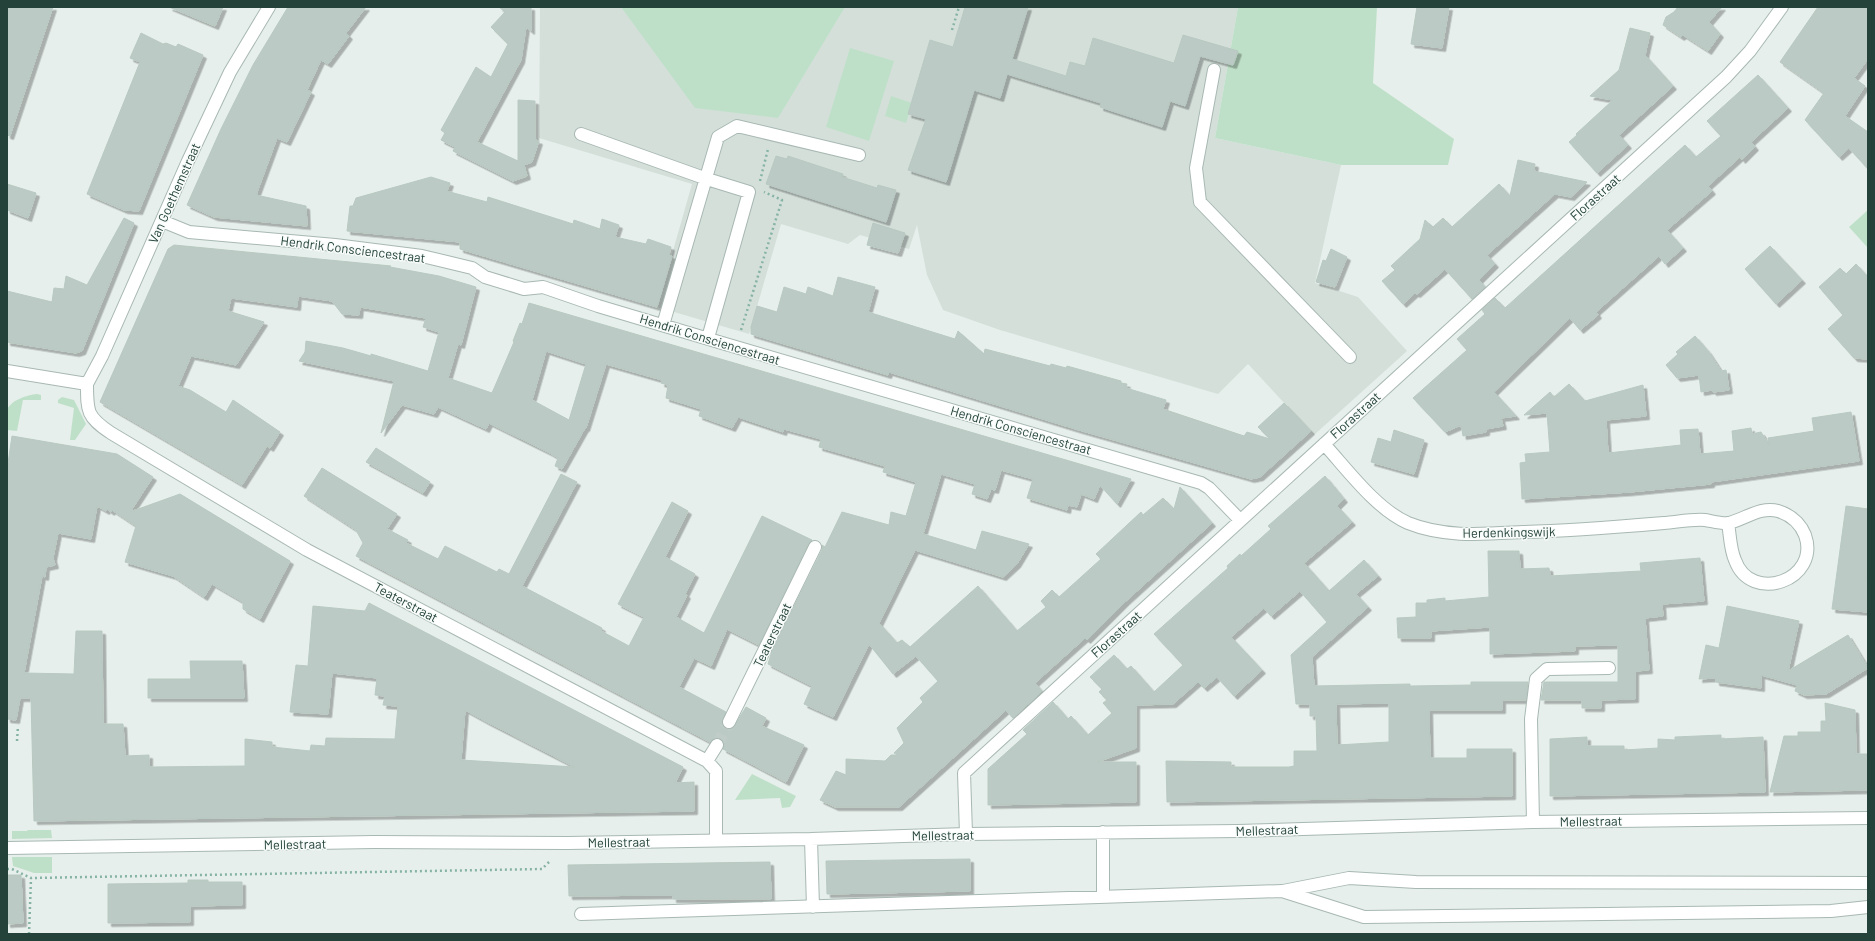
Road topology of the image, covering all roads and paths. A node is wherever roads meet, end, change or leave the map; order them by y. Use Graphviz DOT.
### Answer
graph roads {
  1 [pos="269,7"];
  2 [pos="959,7"];
  3 [pos="1782,7"];
  4 [pos="952,30"];
  5 [pos="1214,70"];
  6 [pos="581,134"];
  7 [pos="772,134"];
  8 [pos="859,156"];
  9 [pos="707,179"];
  10 [pos="760,182"];
  11 [pos="758,189"];
  12 [pos="162,221"];
  13 [pos="663,324"];
  14 [pos="741,330"];
  15 [pos="708,338"];
  16 [pos="1350,357"];
  17 [pos="7,371"];
  18 [pos="87,384"];
  19 [pos="1324,444"];
  20 [pos="1240,520"];
  21 [pos="1728,523"];
  22 [pos="815,547"];
  23 [pos="1608,668"];
  24 [pos="729,722"];
  25 [pos="18,726"];
  26 [pos="17,741"];
  27 [pos="717,745"];
  28 [pos="707,761"];
  29 [pos="1868,818"];
  30 [pos="1533,822"];
  31 [pos="1103,832"];
  32 [pos="966,834"];
  33 [pos="811,839"];
  34 [pos="716,840"];
  35 [pos="568,843"];
  36 [pos="13,848"];
  37 [pos="7,869"];
  38 [pos="31,878"];
  39 [pos="1868,883"];
  40 [pos="1282,891"];
  41 [pos="1103,897"];
  42 [pos="813,906"];
  43 [pos="1868,907"];
  44 [pos="580,914"];
  45 [pos="29,934"];
  1 -- 12 [label="street, Van Goethemstraat"];
  2 -- 4 [label="path"];
  3 -- 19 [label="street, Florastraat"];
  5 -- 16 [label="street"];
  6 -- 9 [label="street"];
  7 -- 8 [label="street"];
  7 -- 9 [label="street"];
  7 -- 10 [label="path"];
  9 -- 13 [label="street"];
  9 -- 15 [label="street"];
  11 -- 14 [label="path"];
  12 -- 13 [label="street, Hendrik Consciencestraat"];
  12 -- 18 [label="street, Van Goethemstraat"];
  13 -- 15 [label="street, Hendrik Consciencestraat"];
  15 -- 20 [label="street, Hendrik Consciencestraat"];
  17 -- 18 [label="street"];
  18 -- 28 [label="street, Teaterstraat"];
  19 -- 20 [label="street, Florastraat"];
  19 -- 21 [label="street, Herdenkingswijk"];
  20 -- 32 [label="street, Florastraat"];
  21 -- 21 [label="street, Herdenkingswijk"];
  22 -- 24 [label="street, Teaterstraat"];
  23 -- 30 [label="street"];
  25 -- 26 [label="path"];
  27 -- 28 [label="street"];
  28 -- 34 [label="street"];
  29 -- 30 [label="street, Mellestraat"];
  30 -- 31 [label="street, Mellestraat"];
  31 -- 32 [label="street, Mellestraat"];
  31 -- 41 [label="street"];
  32 -- 33 [label="street, Mellestraat"];
  33 -- 34 [label="street, Mellestraat"];
  33 -- 42 [label="street"];
  34 -- 35 [label="street, Mellestraat"];
  35 -- 36 [label="street, Mellestraat"];
  35 -- 38 [label="path"];
  37 -- 38 [label="path"];
  38 -- 45 [label="path"];
  39 -- 40 [label="street"];
  40 -- 41 [label="street"];
  40 -- 43 [label="street"];
  41 -- 42 [label="street"];
  42 -- 44 [label="street"];
}
